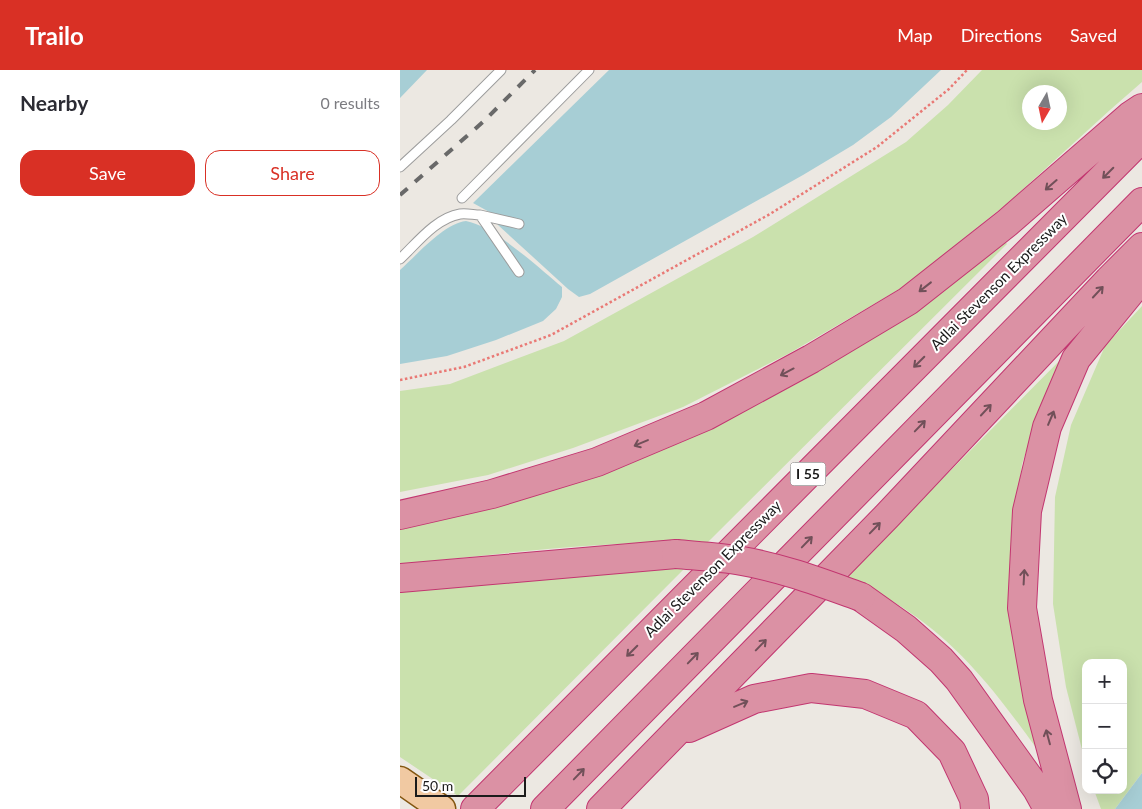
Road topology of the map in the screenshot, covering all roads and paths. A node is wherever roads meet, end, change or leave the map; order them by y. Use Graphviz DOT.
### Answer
graph roads {
  1 [pos="501,70"];
  2 [pos="589,70"];
  3 [pos="967,70"];
  4 [pos="1142,108"];
  5 [pos="1142,138"];
  6 [pos="400,167"];
  7 [pos="462,198"];
  8 [pos="1142,202"];
  9 [pos="480,215"];
  10 [pos="519,224"];
  11 [pos="1142,247"];
  12 [pos="400,259"];
  13 [pos="519,272"];
  14 [pos="1142,278"];
  15 [pos="400,380"];
  16 [pos="400,515"];
  17 [pos="400,578"];
  18 [pos="642,768"];
  19 [pos="400,780"];
  20 [pos="1053,798"];
  21 [pos="436,805"];
  22 [pos="475,809"];
  23 [pos="545,809"];
  24 [pos="600,809"];
  25 [pos="975,809"];
  1 -- 6 [label="lane"];
  2 -- 7 [label="lane"];
  3 -- 15 [label="path"];
  4 -- 16 [label="highway, one-way"];
  5 -- 22 [label="highway, Adlai Stevenson Expressway / I 55, one-way"];
  23 -- 8 [label="highway, one-way"];
  9 -- 10 [label="lane"];
  9 -- 12 [label="lane"];
  9 -- 13 [label="lane"];
  18 -- 11 [label="highway, one-way"];
  20 -- 14 [label="highway, one-way"];
  17 -- 20 [label="highway, bridge"];
  18 -- 24 [label="highway"];
  18 -- 25 [label="highway, one-way"];
  19 -- 21 [label="main road"];
}
